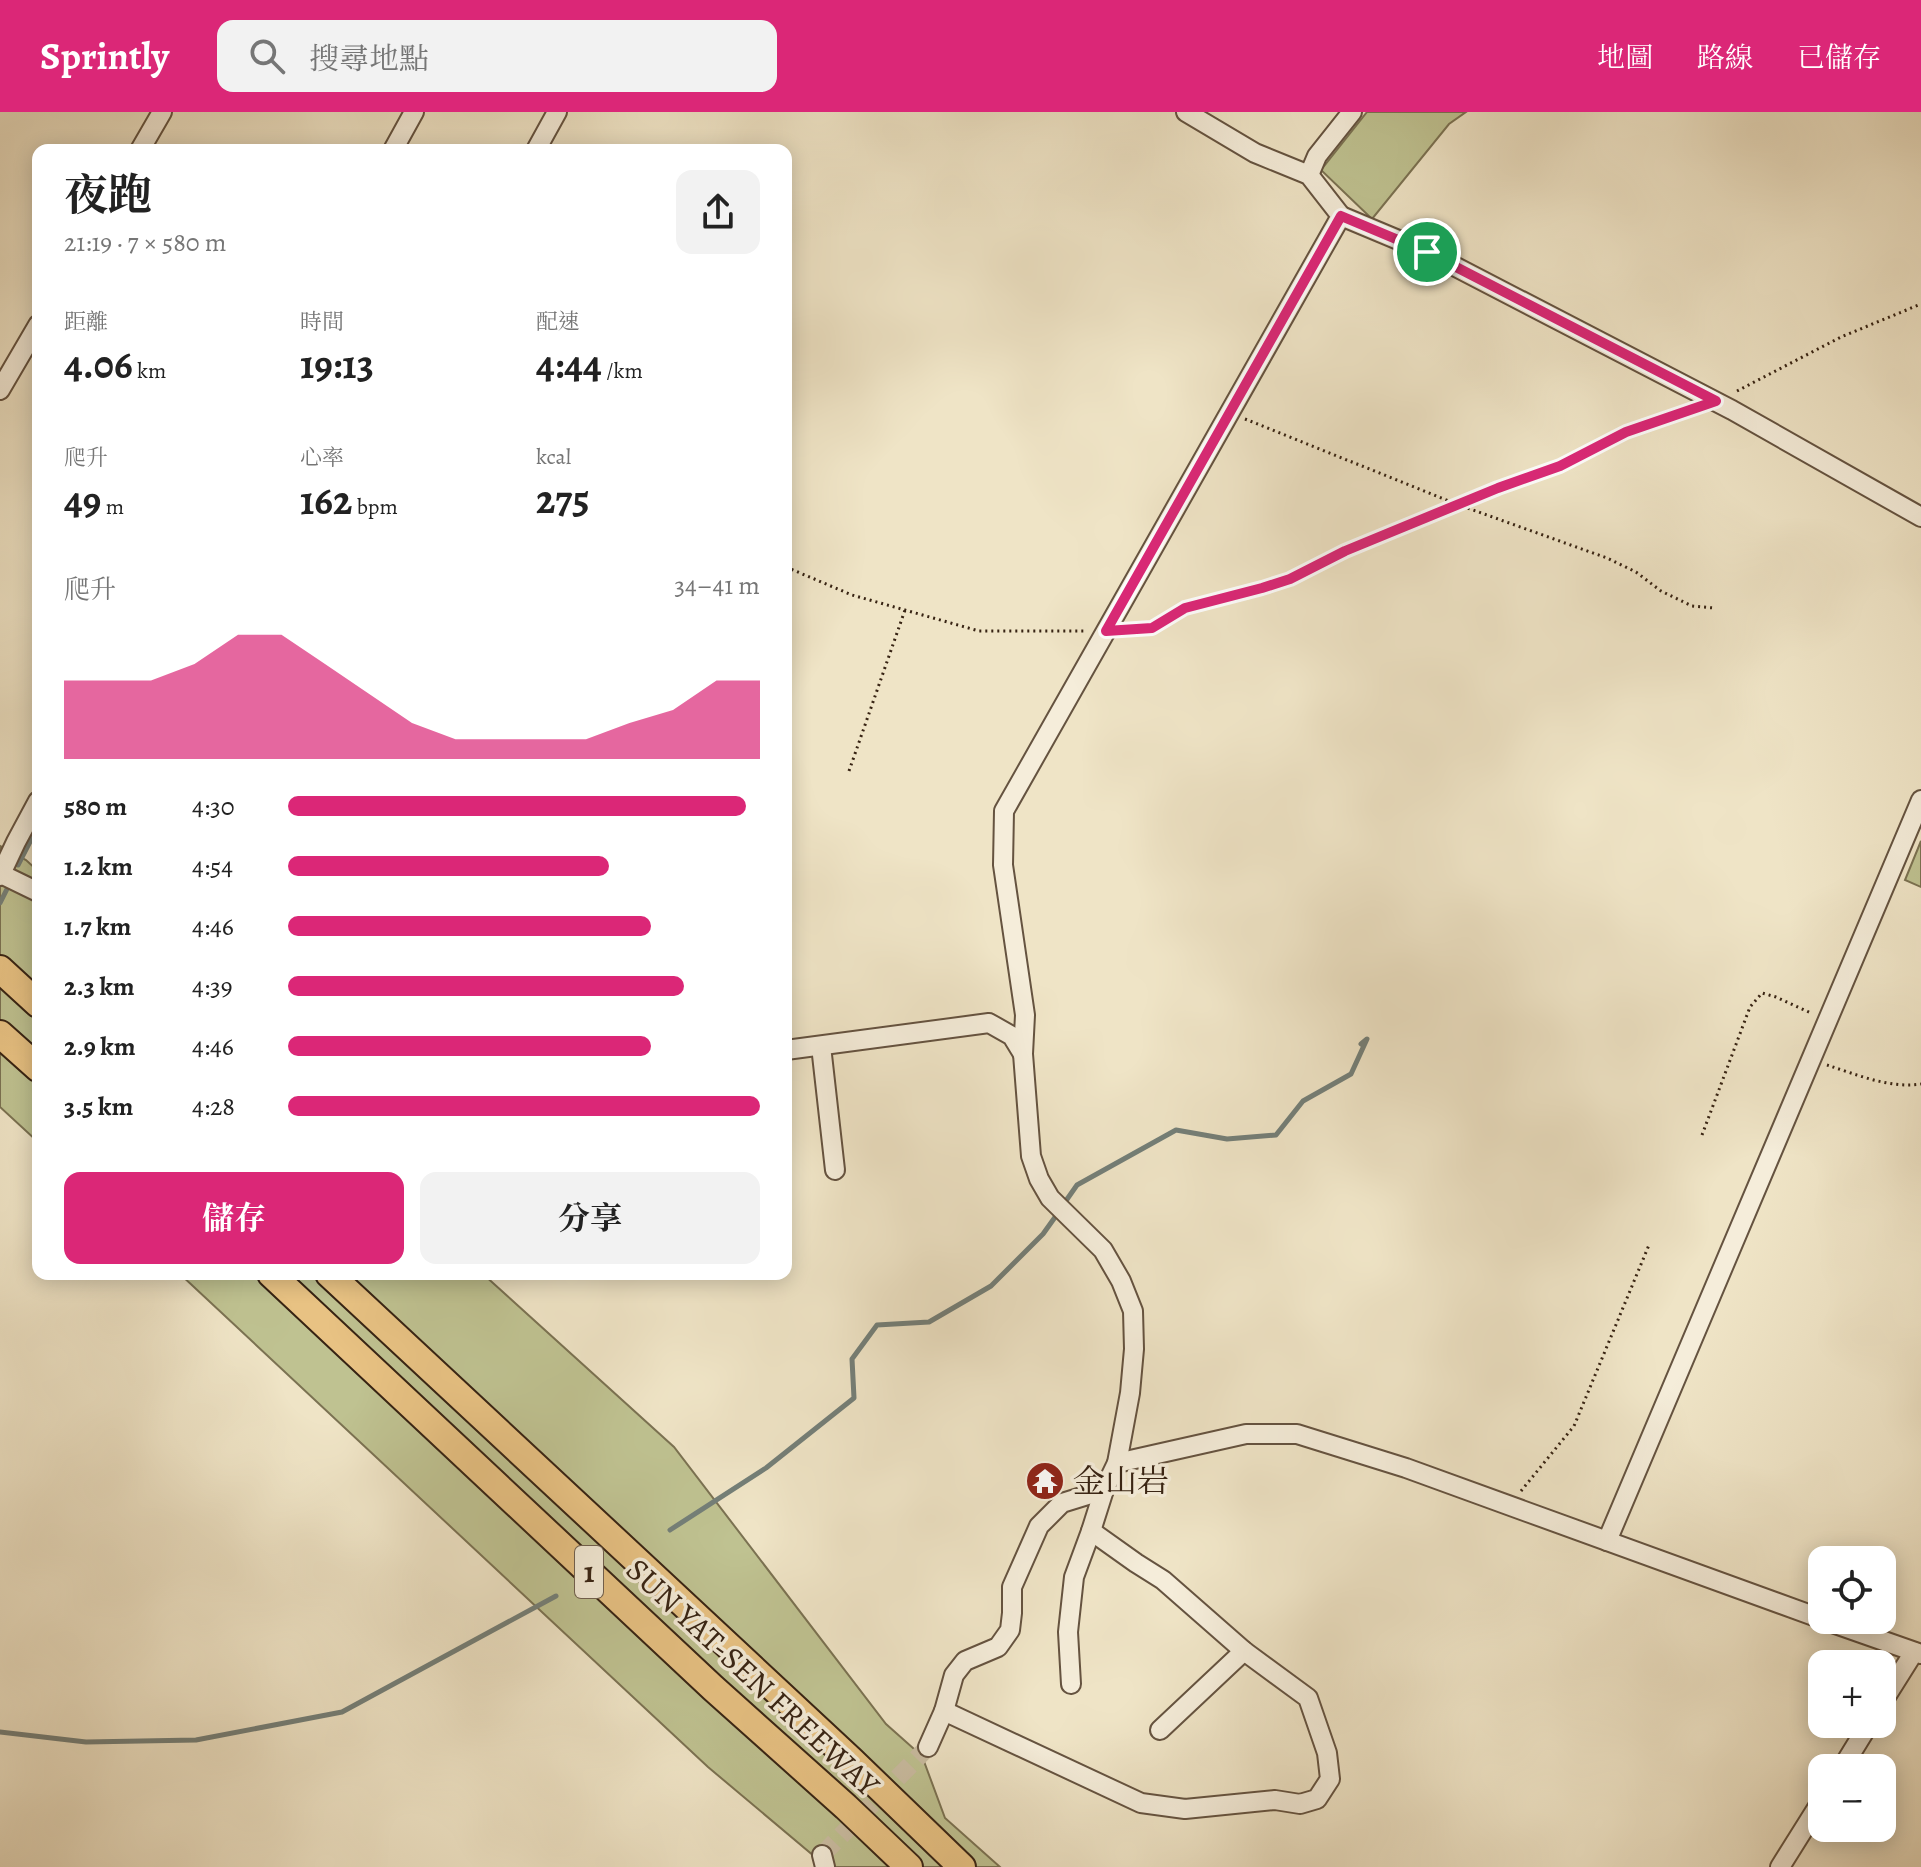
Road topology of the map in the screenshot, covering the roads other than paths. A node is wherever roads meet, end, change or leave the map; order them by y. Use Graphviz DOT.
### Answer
graph roads {
  1 [pos="162,112"];
  2 [pos="414,112"];
  3 [pos="557,112"];
  4 [pos="1186,112"];
  5 [pos="1352,112"];
  6 [pos="143,144"];
  7 [pos="396,144"];
  8 [pos="539,144"];
  9 [pos="1309,175"];
  10 [pos="1341,216"];
  11 [pos="32,335"];
  12 [pos="0,390"];
  13 [pos="1921,517"];
  14 [pos="1921,800"];
  15 [pos="32,812"];
  16 [pos="1,875"];
  17 [pos="32,889"];
  18 [pos="0,969"];
  19 [pos="32,998"];
  20 [pos="0,1034"];
  21 [pos="821,1046"];
  22 [pos="792,1049"];
  23 [pos="1023,1054"];
  24 [pos="32,1063"];
  25 [pos="835,1170"];
  26 [pos="277,1280"];
  27 [pos="335,1280"];
  28 [pos="1117,1463"];
  29 [pos="1104,1490"];
  30 [pos="1091,1531"];
  31 [pos="1607,1541"];
  32 [pos="1808,1615"];
  33 [pos="1863,1634"];
  34 [pos="1244,1651"];
  35 [pos="1917,1653"];
  36 [pos="1896,1683"];
  37 [pos="1071,1684"];
  38 [pos="944,1711"];
  39 [pos="1160,1730"];
  40 [pos="928,1747"];
  41 [pos="1808,1822"];
  42 [pos="909,1867"];
  43 [pos="962,1867"];
  44 [pos="1780,1867"];
  1 -- 6 [label="street"];
  2 -- 7 [label="street"];
  3 -- 8 [label="street"];
  4 -- 9 [label="street"];
  5 -- 9 [label="street"];
  9 -- 10 [label="street"];
  10 -- 13 [label="street"];
  10 -- 23 [label="street"];
  11 -- 12 [label="street"];
  14 -- 31 [label="street"];
  15 -- 16 [label="street"];
  16 -- 17 [label="street"];
  18 -- 19 [label="highway"];
  20 -- 24 [label="highway"];
  21 -- 22 [label="street"];
  21 -- 23 [label="street"];
  21 -- 25 [label="street"];
  23 -- 28 [label="street"];
  26 -- 42 [label="highway, SUN YAT-SEN FREEWAY / 1"];
  27 -- 43 [label="highway, SUN YAT-SEN FREEWAY / 1"];
  28 -- 29 [label="street"];
  28 -- 31 [label="street"];
  29 -- 30 [label="street"];
  29 -- 38 [label="street"];
  30 -- 34 [label="street"];
  30 -- 37 [label="street"];
  31 -- 32 [label="street"];
  33 -- 35 [label="street"];
  34 -- 38 [label="street"];
  34 -- 39 [label="street"];
  35 -- 36 [label="street"];
  38 -- 40 [label="street"];
  41 -- 44 [label="street"];
}
